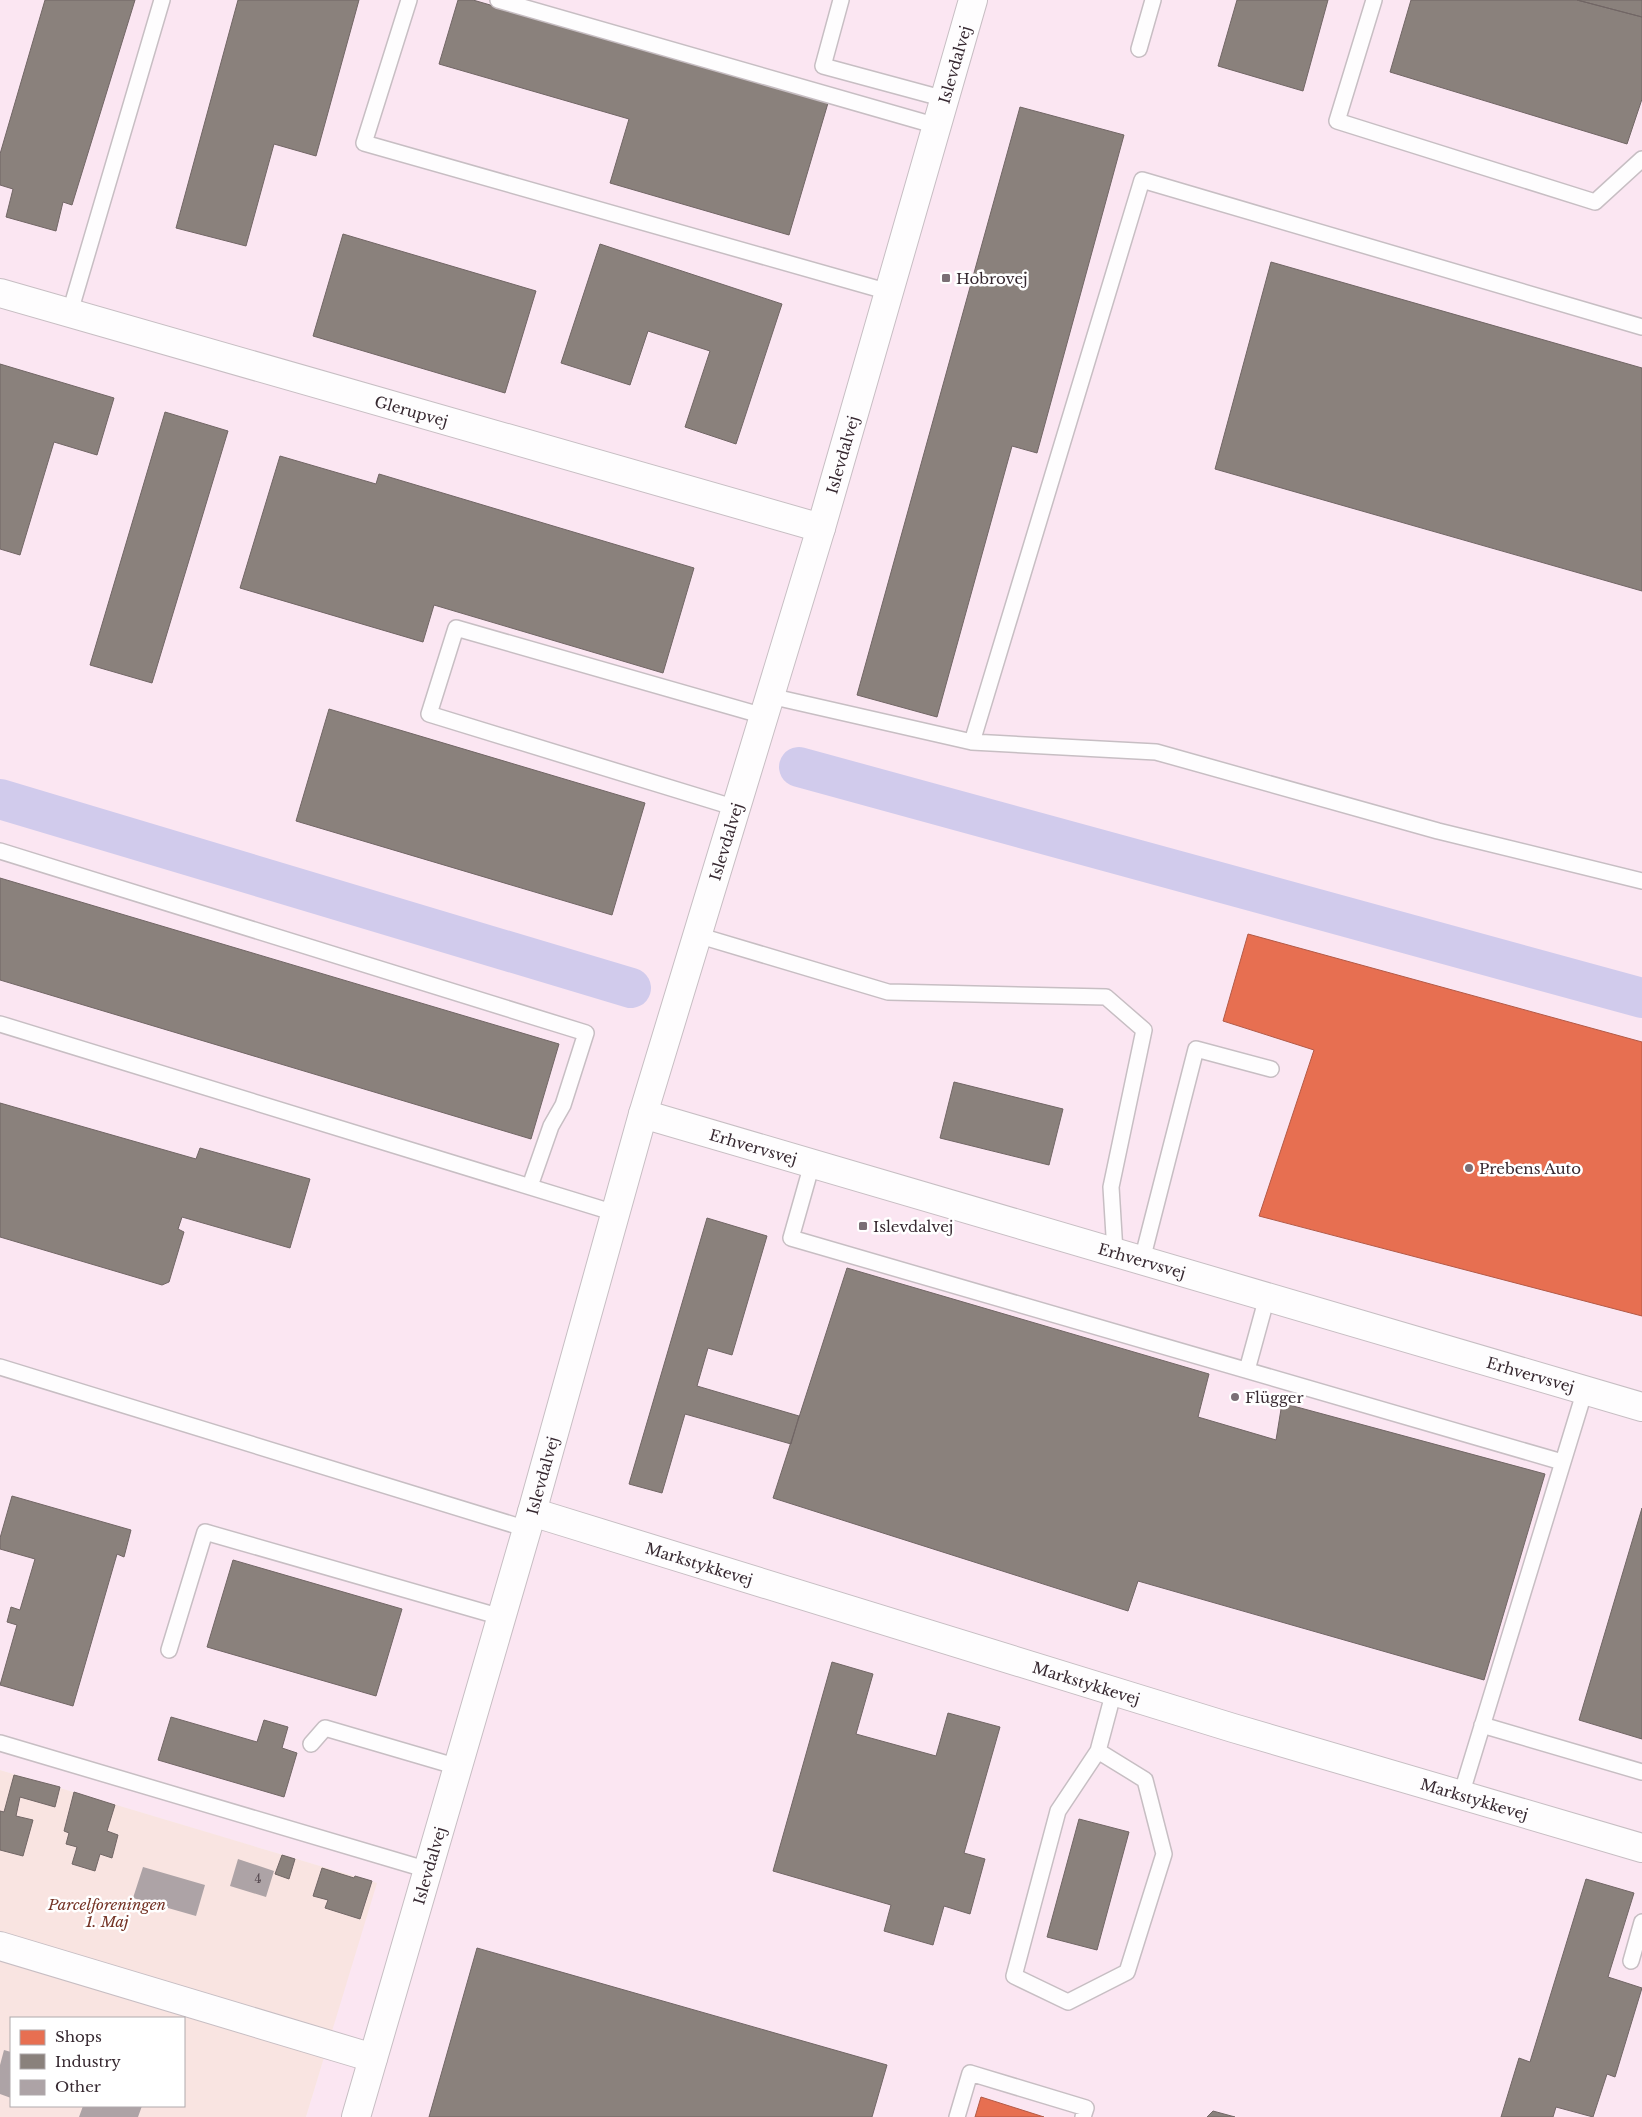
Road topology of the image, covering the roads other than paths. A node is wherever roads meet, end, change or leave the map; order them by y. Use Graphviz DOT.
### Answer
graph roads {
  1 [pos="162,0"];
  2 [pos="409,0"];
  3 [pos="498,0"];
  4 [pos="841,0"];
  5 [pos="973,0"];
  6 [pos="1153,0"];
  7 [pos="1374,0"];
  8 [pos="1139,49"];
  9 [pos="945,99"];
  10 [pos="937,126"];
  11 [pos="1642,159"];
  12 [pos="890,292"];
  13 [pos="0,293"];
  14 [pos="70,312"];
  15 [pos="1642,327"];
  16 [pos="821,528"];
  17 [pos="767,706"];
  18 [pos="972,742"];
  19 [pos="736,808"];
  20 [pos="0,851"];
  21 [pos="1642,881"];
  22 [pos="697,934"];
  23 [pos="0,1024"];
  24 [pos="1271,1069"];
  25 [pos="643,1114"];
  26 [pos="812,1164"];
  27 [pos="530,1186"];
  28 [pos="615,1213"];
  29 [pos="1115,1252"];
  30 [pos="1142,1260"];
  31 [pos="1267,1297"];
  32 [pos="0,1367"];
  33 [pos="1247,1370"];
  34 [pos="1585,1390"];
  35 [pos="1642,1407"];
  36 [pos="1562,1462"];
  37 [pos="529,1520"];
  38 [pos="501,1617"];
  39 [pos="169,1650"];
  40 [pos="1114,1691"];
  41 [pos="1482,1726"];
  42 [pos="0,1743"];
  43 [pos="311,1744"];
  44 [pos="1098,1751"];
  45 [pos="458,1767"];
  46 [pos="1642,1772"];
  47 [pos="1461,1794"];
  48 [pos="1642,1848"];
  49 [pos="428,1870"];
  50 [pos="1642,1922"];
  51 [pos="0,1946"];
  52 [pos="1631,1961"];
  53 [pos="373,2058"];
  54 [pos="356,2117"];
  55 [pos="957,2117"];
  56 [pos="1083,2117"];
  1 -- 14 [label="lane"];
  2 -- 12 [label="lane"];
  3 -- 10 [label="lane"];
  4 -- 9 [label="lane"];
  5 -- 9 [label="street, Islevdalvej"];
  6 -- 8 [label="lane"];
  7 -- 11 [label="lane"];
  9 -- 10 [label="street, Islevdalvej"];
  10 -- 12 [label="street, Islevdalvej"];
  12 -- 16 [label="street, Islevdalvej"];
  13 -- 14 [label="street, Glerupvej"];
  14 -- 16 [label="street, Glerupvej"];
  15 -- 18 [label="lane"];
  16 -- 17 [label="street, Islevdalvej"];
  17 -- 18 [label="lane"];
  17 -- 19 [label="street, Islevdalvej"];
  17 -- 19 [label="lane"];
  18 -- 21 [label="lane"];
  19 -- 22 [label="street, Islevdalvej"];
  20 -- 27 [label="lane"];
  22 -- 25 [label="street, Islevdalvej"];
  22 -- 29 [label="lane"];
  23 -- 27 [label="lane"];
  24 -- 30 [label="lane"];
  25 -- 26 [label="street, Erhvervsvej"];
  25 -- 28 [label="street, Islevdalvej"];
  26 -- 29 [label="street, Erhvervsvej"];
  26 -- 33 [label="lane"];
  27 -- 28 [label="lane"];
  28 -- 37 [label="street, Islevdalvej"];
  29 -- 30 [label="street, Erhvervsvej"];
  30 -- 31 [label="street, Erhvervsvej"];
  31 -- 33 [label="lane"];
  31 -- 34 [label="street, Erhvervsvej"];
  32 -- 37 [label="lane"];
  33 -- 36 [label="lane"];
  34 -- 35 [label="street, Erhvervsvej"];
  34 -- 36 [label="lane"];
  36 -- 41 [label="lane"];
  37 -- 38 [label="street, Islevdalvej"];
  37 -- 40 [label="street, Markstykkevej"];
  38 -- 39 [label="lane"];
  38 -- 45 [label="street, Islevdalvej"];
  40 -- 44 [label="lane"];
  40 -- 47 [label="street, Markstykkevej"];
  41 -- 46 [label="lane"];
  41 -- 47 [label="lane"];
  42 -- 49 [label="lane"];
  43 -- 45 [label="lane"];
  44 -- 44 [label="lane"];
  45 -- 49 [label="street, Islevdalvej"];
  47 -- 48 [label="street, Markstykkevej"];
  49 -- 53 [label="street, Islevdalvej"];
  50 -- 52 [label="lane"];
  51 -- 53 [label="street"];
  53 -- 54 [label="street, Islevdalvej"];
  55 -- 56 [label="lane"];
}
